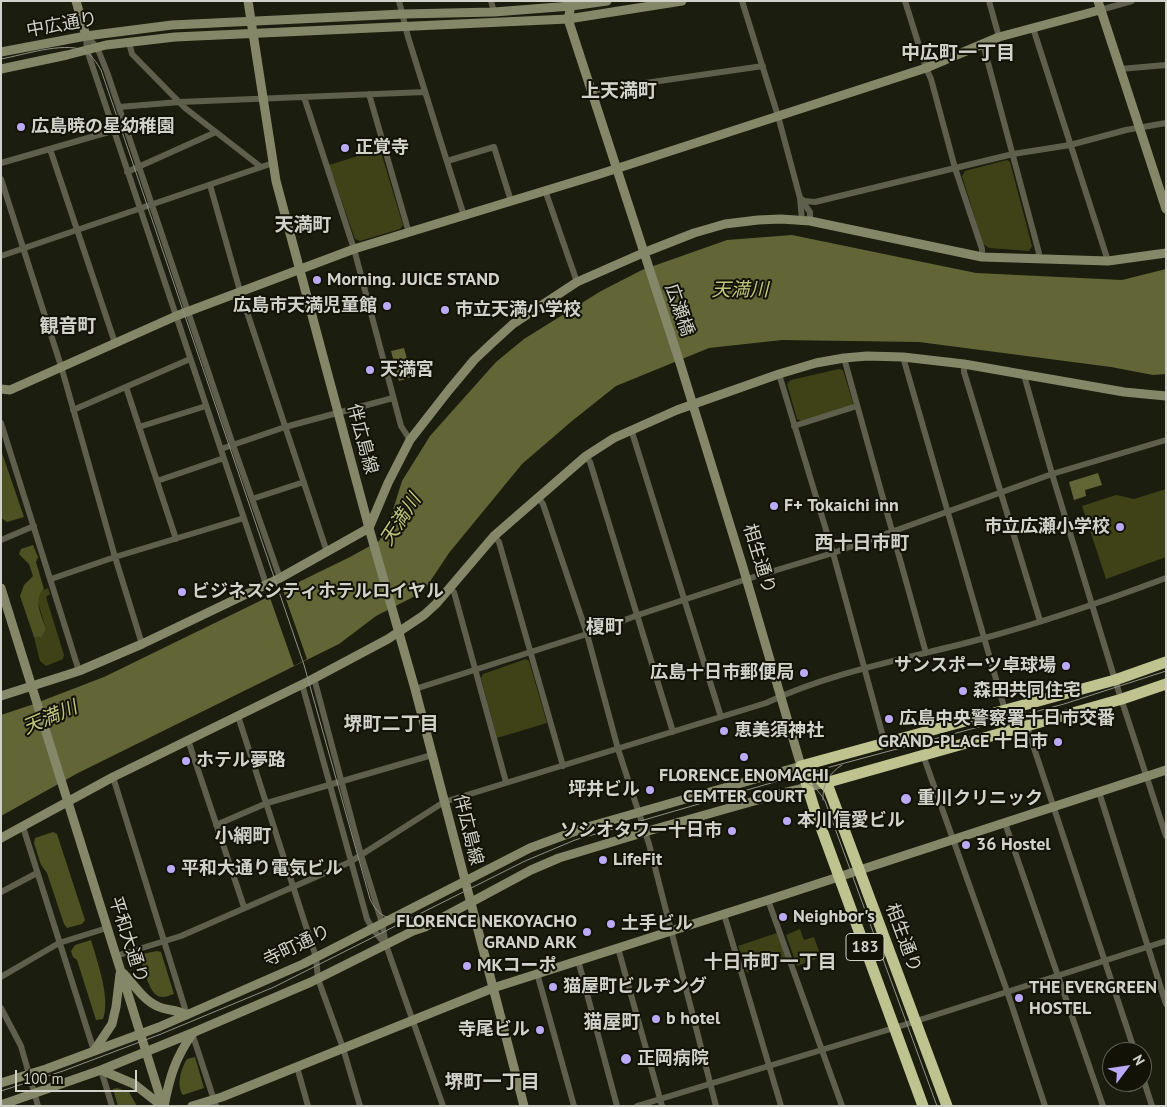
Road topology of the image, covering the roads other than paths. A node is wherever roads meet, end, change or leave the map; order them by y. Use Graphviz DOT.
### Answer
graph roads {
  1 [pos="76,1"];
  2 [pos="248,1"];
  3 [pos="400,1"];
  4 [pos="491,1"];
  5 [pos="607,1"];
  6 [pos="682,1"];
  7 [pos="742,1"];
  8 [pos="905,1"];
  9 [pos="989,1"];
  10 [pos="1132,1"];
  11 [pos="571,4"];
  12 [pos="1099,5"];
  13 [pos="494,12"];
  14 [pos="403,14"];
  15 [pos="568,19"];
  16 [pos="251,21"];
  17 [pos="406,26"];
  18 [pos="1033,28"];
  19 [pos="253,33"];
  20 [pos="86,36"];
  21 [pos="999,38"];
  22 [pos="129,42"];
  23 [pos="983,44"];
  24 [pos="97,47"];
  25 [pos="87,50"];
  26 [pos="1,52"];
  27 [pos="1166,65"];
  28 [pos="762,66"];
  29 [pos="926,68"];
  30 [pos="1,69"];
  31 [pos="1120,69"];
  32 [pos="590,91"];
  33 [pos="425,92"];
  34 [pos="369,94"];
  35 [pos="304,97"];
  36 [pos="263,98"];
  37 [pos="180,102"];
  38 [pos="119,106"];
  39 [pos="778,116"];
  40 [pos="1166,123"];
  41 [pos="126,127"];
  42 [pos="1138,128"];
  43 [pos="113,131"];
  44 [pos="216,132"];
  45 [pos="1070,144"];
  46 [pos="50,149"];
  47 [pos="1013,154"];
  48 [pos="447,161"];
  49 [pos="1,163"];
  50 [pos="273,163"];
  51 [pos="139,167"];
  52 [pos="261,167"];
  53 [pos="617,168"];
  54 [pos="955,168"];
  55 [pos="127,172"];
  56 [pos="1,180"];
  57 [pos="210,185"];
  58 [pos="545,190"];
  59 [pos="800,198"];
  60 [pos="511,201"];
  61 [pos="815,202"];
  62 [pos="153,205"];
  63 [pos="140,209"];
  64 [pos="1166,209"];
  65 [pos="464,216"];
  66 [pos="807,218"];
  67 [pos="77,231"];
  68 [pos="409,233"];
  69 [pos="23,249"];
  70 [pos="354,249"];
  71 [pos="1166,252"];
  72 [pos="644,253"];
  73 [pos="1,256"];
  74 [pos="982,257"];
  75 [pos="1037,259"];
  76 [pos="1108,261"];
  77 [pos="299,269"];
  78 [pos="577,282"];
  79 [pos="240,292"];
  80 [pos="188,311"];
  81 [pos="176,316"];
  82 [pos="115,343"];
  83 [pos="903,357"];
  84 [pos="844,358"];
  85 [pos="190,359"];
  86 [pos="680,363"];
  87 [pos="964,364"];
  88 [pos="61,366"];
  89 [pos="779,374"];
  90 [pos="1024,375"];
  91 [pos="1,388"];
  92 [pos="126,388"];
  93 [pos="1166,396"];
  94 [pos="393,398"];
  95 [pos="692,404"];
  96 [pos="206,406"];
  97 [pos="858,406"];
  98 [pos="73,410"];
  99 [pos="338,412"];
  100 [pos="1,423"];
  101 [pos="794,426"];
  102 [pos="285,427"];
  103 [pos="139,428"];
  104 [pos="631,429"];
  105 [pos="410,440"];
  106 [pos="1166,440"];
  107 [pos="233,445"];
  108 [pos="220,449"];
  109 [pos="586,456"];
  110 [pos="224,458"];
  111 [pos="1052,474"];
  112 [pos="157,481"];
  113 [pos="304,482"];
  114 [pos="1000,494"];
  115 [pos="538,497"];
  116 [pos="252,500"];
  117 [pos="947,512"];
  118 [pos="244,518"];
  119 [pos="34,526"];
  120 [pos="368,528"];
  121 [pos="892,532"];
  122 [pos="494,536"];
  123 [pos="176,539"];
  124 [pos="1,540"];
  125 [pos="327,552"];
  126 [pos="832,553"];
  127 [pos="115,557"];
  128 [pos="280,578"];
  129 [pos="1166,578"];
  130 [pos="747,579"];
  131 [pos="51,580"];
  132 [pos="266,584"];
  133 [pos="1,588"];
  134 [pos="449,588"];
  135 [pos="685,599"];
  136 [pos="1093,606"];
  137 [pos="638,615"];
  138 [pos="1040,622"];
  139 [pos="399,632"];
  140 [pos="587,634"];
  141 [pos="983,638"];
  142 [pos="142,644"];
  143 [pos="530,651"];
  144 [pos="926,653"];
  145 [pos="1166,662"];
  146 [pos="864,669"];
  147 [pos="475,670"];
  148 [pos="79,671"];
  149 [pos="314,678"];
  150 [pos="1115,680"];
  151 [pos="302,684"];
  152 [pos="1166,684"];
  153 [pos="32,688"];
  154 [pos="415,689"];
  155 [pos="1,696"];
  156 [pos="780,696"];
  157 [pos="1122,699"];
  158 [pos="1020,706"];
  159 [pos="1004,711"];
  160 [pos="238,716"];
  161 [pos="721,717"];
  162 [pos="1026,726"];
  163 [pos="1010,731"];
  164 [pos="673,732"];
  165 [pos="188,740"];
  166 [pos="886,744"];
  167 [pos="618,749"];
  168 [pos="923,754"];
  169 [pos="432,755"];
  170 [pos="562,766"];
  171 [pos="801,766"];
  172 [pos="1166,770"];
  173 [pos="1146,776"];
  174 [pos="113,777"];
  175 [pos="342,780"];
  176 [pos="506,782"];
  177 [pos="825,783"];
  178 [pos="330,784"];
  179 [pos="807,787"];
  180 [pos="1099,792"];
  181 [pos="68,801"];
  182 [pos="444,802"];
  183 [pos="267,803"];
  184 [pos="1053,807"];
  185 [pos="638,813"];
  186 [pos="1006,822"];
  187 [pos="216,825"];
  188 [pos="23,827"];
  189 [pos="644,832"];
  190 [pos="1166,836"];
  191 [pos="1,838"];
  192 [pos="953,840"];
  193 [pos="362,855"];
  194 [pos="350,862"];
  195 [pos="859,871"];
  196 [pos="38,873"];
  197 [pos="839,877"];
  198 [pos="464,881"];
  199 [pos="294,886"];
  200 [pos="1,892"];
  201 [pos="768,900"];
  202 [pos="470,902"];
  203 [pos="244,907"];
  204 [pos="724,914"];
  205 [pos="382,923"];
  206 [pos="107,928"];
  207 [pos="372,928"];
  208 [pos="671,931"];
  209 [pos="1166,941"];
  210 [pos="164,942"];
  211 [pos="59,943"];
  212 [pos="386,944"];
  213 [pos="1148,947"];
  214 [pos="618,948"];
  215 [pos="116,956"];
  216 [pos="316,957"];
  217 [pos="578,960"];
  218 [pos="1105,961"];
  219 [pos="121,971"];
  220 [pos="538,973"];
  221 [pos="1058,975"];
  222 [pos="1,976"];
  223 [pos="318,979"];
  224 [pos="493,988"];
  225 [pos="1007,991"];
  226 [pos="1166,1004"];
  227 [pos="1,1008"];
  228 [pos="187,1015"];
  229 [pos="413,1020"];
  230 [pos="916,1021"];
  231 [pos="895,1028"];
  232 [pos="141,1034"];
  233 [pos="192,1034"];
  234 [pos="1132,1042"];
  235 [pos="343,1048"];
  236 [pos="823,1049"];
  237 [pos="94,1052"];
  238 [pos="147,1052"];
  239 [pos="769,1065"];
  240 [pos="297,1067"];
  241 [pos="101,1070"];
  242 [pos="30,1074"];
  243 [pos="1,1083"];
  244 [pos="710,1083"];
  245 [pos="1147,1092"];
  246 [pos="35,1093"];
  247 [pos="215,1102"];
  248 [pos="661,1102"];
  249 [pos="1,1105"];
  250 [pos="38,1106"];
  251 [pos="112,1106"];
  252 [pos="163,1106"];
  253 [pos="192,1106"];
  254 [pos="308,1106"];
  255 [pos="360,1106"];
  256 [pos="443,1106"];
  257 [pos="524,1106"];
  258 [pos="574,1106"];
  259 [pos="617,1106"];
  260 [pos="637,1106"];
  261 [pos="716,1106"];
  262 [pos="780,1106"];
  263 [pos="842,1106"];
  264 [pos="924,1106"];
  265 [pos="947,1106"];
  266 [pos="1045,1106"];
  267 [pos="1103,1106"];
  268 [pos="1152,1106"];
  1 -- 20 [label="street"];
  2 -- 16 [label="street, 伴広島線"];
  3 -- 14 [label="street"];
  4 -- 13 [label="street"];
  5 -- 11 [label="street, 中広通り"];
  6 -- 15 [label="street"];
  7 -- 28 [label="street"];
  8 -- 29 [label="street"];
  9 -- 21 [label="street"];
  10 -- 12 [label="street"];
  11 -- 13 [label="street, 中広通り"];
  11 -- 15 [label="street"];
  12 -- 18 [label="street"];
  12 -- 31 [label="street"];
  13 -- 14 [label="street, 中広通り"];
  14 -- 16 [label="street, 中広通り"];
  14 -- 17 [label="street"];
  15 -- 17 [label="street"];
  15 -- 32 [label="street, 広瀬橋"];
  16 -- 19 [label="street, 伴広島線"];
  16 -- 20 [label="street, 中広通り"];
  17 -- 19 [label="street"];
  17 -- 33 [label="street"];
  18 -- 21 [label="street"];
  18 -- 45 [label="street"];
  19 -- 22 [label="street"];
  19 -- 36 [label="street, 伴広島線"];
  20 -- 24 [label="street"];
  20 -- 25 [label="street"];
  20 -- 26 [label="street, 中広通り"];
  21 -- 23 [label="street"];
  22 -- 24 [label="street"];
  22 -- 37 [label="street"];
  23 -- 29 [label="street"];
  23 -- 47 [label="street"];
  24 -- 25 [label="street"];
  24 -- 38 [label="street"];
  25 -- 30 [label="street"];
  25 -- 43 [label="street"];
  27 -- 31 [label="street"];
  28 -- 32 [label="street"];
  28 -- 39 [label="street"];
  29 -- 39 [label="street"];
  29 -- 54 [label="street"];
  31 -- 42 [label="street"];
  32 -- 53 [label="street, 広瀬橋"];
  33 -- 34 [label="street"];
  33 -- 48 [label="street"];
  34 -- 35 [label="street"];
  34 -- 68 [label="street"];
  35 -- 36 [label="street"];
  35 -- 70 [label="street"];
  36 -- 37 [label="street"];
  36 -- 50 [label="street, 伴広島線"];
  37 -- 38 [label="street"];
  37 -- 44 [label="street"];
  38 -- 41 [label="street"];
  39 -- 53 [label="street"];
  39 -- 59 [label="street"];
  40 -- 42 [label="street"];
  41 -- 43 [label="street"];
  41 -- 51 [label="street"];
  42 -- 45 [label="street"];
  42 -- 64 [label="street"];
  43 -- 46 [label="street"];
  43 -- 55 [label="street"];
  44 -- 51 [label="street"];
  44 -- 52 [label="street"];
  45 -- 47 [label="street"];
  45 -- 76 [label="street"];
  46 -- 49 [label="street"];
  46 -- 67 [label="street"];
  47 -- 54 [label="street"];
  47 -- 75 [label="street"];
  48 -- 60 [label="street"];
  48 -- 65 [label="street"];
  50 -- 52 [label="street"];
  50 -- 77 [label="street, 伴広島線"];
  51 -- 55 [label="street"];
  51 -- 62 [label="street"];
  52 -- 57 [label="street"];
  53 -- 58 [label="street"];
  53 -- 72 [label="street, 広瀬橋"];
  54 -- 61 [label="street"];
  54 -- 74 [label="street"];
  55 -- 63 [label="street"];
  56 -- 69 [label="street"];
  57 -- 62 [label="street"];
  57 -- 79 [label="street"];
  58 -- 60 [label="street"];
  58 -- 78 [label="street"];
  59 -- 61 [label="street"];
  59 -- 66 [label="street"];
  59 -- 66 [label="street"];
  60 -- 65 [label="street"];
  61 -- 66 [label="street"];
  62 -- 63 [label="street"];
  62 -- 80 [label="street"];
  63 -- 67 [label="street"];
  63 -- 81 [label="street"];
  65 -- 68 [label="street"];
  66 -- 72 [label="street"];
  66 -- 74 [label="street"];
  67 -- 69 [label="street"];
  67 -- 82 [label="street"];
  68 -- 70 [label="street"];
  69 -- 73 [label="street"];
  69 -- 88 [label="street"];
  70 -- 77 [label="street"];
  70 -- 94 [label="street"];
  71 -- 76 [label="street"];
  72 -- 78 [label="street"];
  72 -- 86 [label="street, 広瀬橋"];
  74 -- 75 [label="street"];
  75 -- 76 [label="street"];
  77 -- 79 [label="street"];
  77 -- 99 [label="street, 伴広島線"];
  78 -- 105 [label="street"];
  79 -- 80 [label="street"];
  79 -- 102 [label="street"];
  80 -- 81 [label="street"];
  80 -- 107 [label="street"];
  81 -- 82 [label="street"];
  81 -- 85 [label="street"];
  82 -- 88 [label="street"];
  83 -- 84 [label="street"];
  83 -- 87 [label="street"];
  83 -- 117 [label="street"];
  84 -- 89 [label="street"];
  84 -- 97 [label="street"];
  85 -- 92 [label="street"];
  85 -- 96 [label="street"];
  86 -- 95 [label="street, 相生通り"];
  87 -- 90 [label="street"];
  87 -- 114 [label="street"];
  88 -- 91 [label="street"];
  88 -- 98 [label="street"];
  89 -- 95 [label="street"];
  89 -- 101 [label="street"];
  90 -- 93 [label="street"];
  90 -- 111 [label="street"];
  92 -- 98 [label="street"];
  92 -- 103 [label="street"];
  94 -- 99 [label="street"];
  94 -- 105 [label="street"];
  95 -- 104 [label="street"];
  95 -- 130 [label="street, 相生通り"];
  96 -- 103 [label="street"];
  96 -- 108 [label="street"];
  97 -- 101 [label="street"];
  97 -- 121 [label="street"];
  98 -- 127 [label="street"];
  99 -- 102 [label="street"];
  99 -- 120 [label="street, 伴広島線"];
  100 -- 119 [label="street"];
  101 -- 126 [label="street"];
  102 -- 107 [label="street"];
  102 -- 113 [label="street"];
  103 -- 112 [label="street"];
  104 -- 109 [label="street"];
  104 -- 135 [label="street"];
  105 -- 120 [label="street"];
  106 -- 111 [label="street"];
  107 -- 108 [label="street"];
  107 -- 116 [label="street"];
  108 -- 110 [label="street"];
  109 -- 115 [label="street"];
  109 -- 137 [label="street"];
  110 -- 112 [label="street"];
  110 -- 118 [label="street"];
  111 -- 114 [label="street"];
  111 -- 136 [label="street"];
  112 -- 123 [label="street"];
  113 -- 116 [label="street"];
  113 -- 125 [label="street"];
  114 -- 117 [label="street"];
  114 -- 138 [label="street"];
  115 -- 122 [label="street"];
  115 -- 140 [label="street"];
  116 -- 128 [label="street"];
  117 -- 121 [label="street"];
  117 -- 141 [label="street"];
  118 -- 123 [label="street"];
  118 -- 132 [label="street"];
  119 -- 124 [label="street"];
  119 -- 131 [label="street"];
  120 -- 125 [label="street"];
  120 -- 139 [label="street, 伴広島線"];
  121 -- 126 [label="street"];
  121 -- 144 [label="street"];
  122 -- 134 [label="street"];
  122 -- 143 [label="street"];
  123 -- 127 [label="street"];
  125 -- 128 [label="street"];
  126 -- 130 [label="street"];
  126 -- 146 [label="street"];
  127 -- 131 [label="street"];
  127 -- 142 [label="street"];
  128 -- 132 [label="street"];
  129 -- 136 [label="street"];
  130 -- 135 [label="street"];
  130 -- 156 [label="street, 相生通り"];
  131 -- 148 [label="street"];
  132 -- 142 [label="street"];
  133 -- 153 [label="street"];
  134 -- 139 [label="street"];
  134 -- 147 [label="street"];
  135 -- 137 [label="street"];
  135 -- 161 [label="street"];
  136 -- 138 [label="street"];
  136 -- 150 [label="street"];
  137 -- 140 [label="street"];
  137 -- 164 [label="street"];
  138 -- 141 [label="street"];
  139 -- 149 [label="street"];
  139 -- 154 [label="street, 伴広島線"];
  140 -- 143 [label="street"];
  140 -- 167 [label="street"];
  141 -- 144 [label="street"];
  141 -- 159 [label="street"];
  142 -- 148 [label="street"];
  143 -- 147 [label="street"];
  143 -- 170 [label="street"];
  144 -- 146 [label="street"];
  145 -- 150 [label="highway"];
  146 -- 156 [label="street"];
  146 -- 166 [label="street"];
  147 -- 154 [label="street"];
  147 -- 176 [label="street"];
  148 -- 153 [label="street"];
  149 -- 151 [label="street"];
  149 -- 175 [label="street"];
  150 -- 157 [label="street"];
  150 -- 158 [label="highway"];
  151 -- 160 [label="street"];
  151 -- 178 [label="street"];
  152 -- 157 [label="highway"];
  153 -- 155 [label="street"];
  153 -- 181 [label="street, 平和大通り"];
  154 -- 169 [label="street, 伴広島線"];
  156 -- 161 [label="street"];
  156 -- 171 [label="street, 相生通り"];
  157 -- 162 [label="highway"];
  157 -- 173 [label="street"];
  158 -- 159 [label="highway"];
  158 -- 162 [label="street"];
  159 -- 163 [label="street"];
  159 -- 166 [label="highway"];
  160 -- 165 [label="street"];
  160 -- 183 [label="street"];
  161 -- 164 [label="street"];
  162 -- 163 [label="highway"];
  162 -- 184 [label="street"];
  163 -- 168 [label="highway"];
  164 -- 167 [label="street"];
  165 -- 174 [label="street"];
  165 -- 187 [label="street"];
  166 -- 171 [label="highway"];
  167 -- 170 [label="street"];
  167 -- 185 [label="street"];
  168 -- 177 [label="highway"];
  168 -- 192 [label="street"];
  169 -- 175 [label="street"];
  169 -- 182 [label="street, 伴広島線"];
  170 -- 176 [label="street"];
  171 -- 177 [label="highway, 相生通り / 183"];
  171 -- 179 [label="highway, 相生通り / 183"];
  171 -- 185 [label="street, 伴広島線"];
  172 -- 173 [label="street"];
  173 -- 180 [label="street"];
  173 -- 190 [label="street"];
  174 -- 181 [label="street"];
  174 -- 210 [label="street"];
  175 -- 178 [label="street"];
  175 -- 193 [label="street"];
  176 -- 182 [label="street"];
  177 -- 179 [label="street"];
  177 -- 195 [label="highway, 相生通り / 183"];
  178 -- 183 [label="street"];
  178 -- 194 [label="street"];
  179 -- 189 [label="street"];
  179 -- 197 [label="highway, 相生通り / 183"];
  180 -- 184 [label="street"];
  180 -- 213 [label="street"];
  181 -- 188 [label="street"];
  181 -- 206 [label="street, 平和大通り"];
  182 -- 193 [label="street"];
  182 -- 198 [label="street, 伴広島線"];
  183 -- 187 [label="street"];
  183 -- 199 [label="street"];
  184 -- 186 [label="street"];
  184 -- 218 [label="street"];
  185 -- 189 [label="street"];
  185 -- 198 [label="street, 伴広島線"];
  186 -- 192 [label="street"];
  186 -- 221 [label="street"];
  187 -- 203 [label="street"];
  188 -- 191 [label="street"];
  188 -- 196 [label="street"];
  189 -- 202 [label="street"];
  189 -- 208 [label="street"];
  192 -- 195 [label="street"];
  192 -- 225 [label="street"];
  193 -- 194 [label="street"];
  193 -- 205 [label="street"];
  194 -- 199 [label="street"];
  194 -- 207 [label="street"];
  195 -- 197 [label="street"];
  195 -- 230 [label="highway, 相生通り / 183"];
  196 -- 200 [label="street"];
  196 -- 211 [label="street"];
  197 -- 201 [label="street"];
  197 -- 231 [label="highway, 相生通り / 183"];
  198 -- 202 [label="street, 伴広島線"];
  198 -- 205 [label="street, 寺町通り"];
  199 -- 203 [label="street"];
  199 -- 216 [label="street"];
  201 -- 204 [label="street"];
  201 -- 236 [label="street"];
  202 -- 212 [label="street"];
  202 -- 224 [label="street, 伴広島線"];
  203 -- 210 [label="street"];
  204 -- 208 [label="street"];
  204 -- 239 [label="street"];
  205 -- 207 [label="street, 寺町通り"];
  205 -- 212 [label="street"];
  206 -- 211 [label="street"];
  206 -- 215 [label="street, 平和大通り"];
  207 -- 212 [label="street"];
  207 -- 216 [label="street, 寺町通り"];
  208 -- 214 [label="street"];
  208 -- 244 [label="street"];
  209 -- 213 [label="street"];
  210 -- 215 [label="street"];
  210 -- 228 [label="street"];
  211 -- 222 [label="street"];
  211 -- 237 [label="street"];
  212 -- 223 [label="street"];
  212 -- 229 [label="street"];
  213 -- 218 [label="street"];
  213 -- 226 [label="street"];
  214 -- 217 [label="street"];
  214 -- 248 [label="street"];
  215 -- 219 [label="street, 平和大通り"];
  216 -- 223 [label="street"];
  216 -- 228 [label="street, 寺町通り"];
  217 -- 220 [label="street"];
  217 -- 259 [label="street"];
  218 -- 221 [label="street"];
  218 -- 234 [label="street"];
  219 -- 228 [label="street"];
  219 -- 232 [label="street, 平和大通り"];
  219 -- 237 [label="street"];
  220 -- 224 [label="street"];
  220 -- 258 [label="street"];
  221 -- 225 [label="street"];
  221 -- 267 [label="street"];
  223 -- 233 [label="street"];
  223 -- 235 [label="street"];
  224 -- 229 [label="street"];
  224 -- 257 [label="street, 伴広島線"];
  225 -- 230 [label="street"];
  225 -- 266 [label="street"];
  227 -- 242 [label="street"];
  228 -- 232 [label="street, 寺町通り"];
  229 -- 235 [label="street"];
  229 -- 256 [label="street"];
  230 -- 231 [label="street"];
  230 -- 265 [label="highway, 相生通り / 183"];
  231 -- 236 [label="street"];
  231 -- 264 [label="highway, 相生通り / 183"];
  232 -- 237 [label="street, 寺町通り"];
  232 -- 238 [label="street, 平和大通り"];
  233 -- 238 [label="street"];
  233 -- 247 [label="street"];
  233 -- 252 [label="street"];
  235 -- 240 [label="street"];
  235 -- 255 [label="street"];
  236 -- 239 [label="street"];
  236 -- 263 [label="street"];
  237 -- 242 [label="street, 寺町通り"];
  238 -- 241 [label="street"];
  238 -- 252 [label="street, 平和大通り"];
  239 -- 244 [label="street"];
  239 -- 262 [label="street"];
  240 -- 247 [label="street"];
  240 -- 254 [label="street"];
  241 -- 246 [label="street"];
  241 -- 251 [label="street"];
  241 -- 252 [label="street"];
  242 -- 243 [label="street, 寺町通り"];
  242 -- 246 [label="street"];
  244 -- 248 [label="street"];
  244 -- 261 [label="street"];
  245 -- 268 [label="street"];
  246 -- 249 [label="street"];
  246 -- 250 [label="street"];
  247 -- 253 [label="street"];
  248 -- 260 [label="street"];
}
